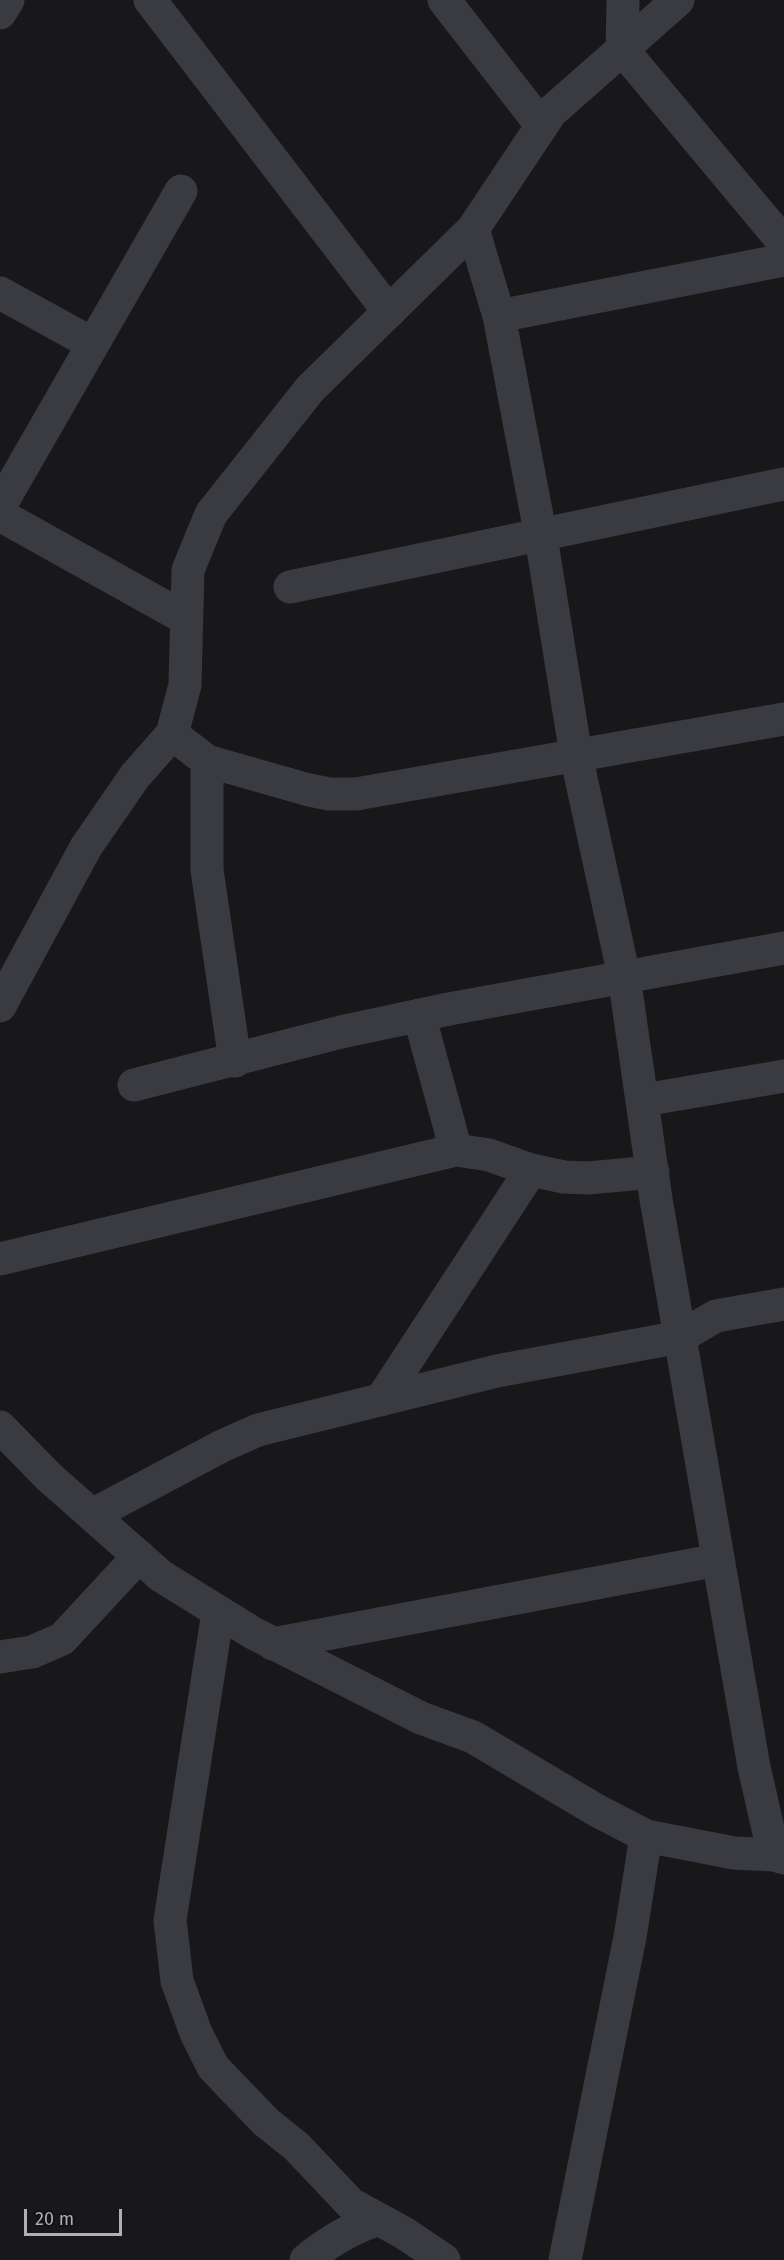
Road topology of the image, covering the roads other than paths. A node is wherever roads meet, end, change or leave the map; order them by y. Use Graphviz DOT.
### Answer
graph roads {
  1 [pos="150,0"];
  2 [pos="444,0"];
  3 [pos="623,0"];
  4 [pos="678,0"];
  5 [pos="622,49"];
  6 [pos="542,126"];
  7 [pos="181,191"];
  8 [pos="473,229"];
  9 [pos="784,243"];
  10 [pos="784,260"];
  11 [pos="0,294"];
  12 [pos="389,312"];
  13 [pos="499,316"];
  14 [pos="93,344"];
  15 [pos="784,484"];
  16 [pos="0,506"];
  17 [pos="0,515"];
  18 [pos="541,537"];
  19 [pos="290,587"];
  20 [pos="185,618"];
  21 [pos="784,719"];
  22 [pos="172,734"];
  23 [pos="576,755"];
  24 [pos="207,761"];
  25 [pos="784,948"];
  26 [pos="624,976"];
  27 [pos="0,1006"];
  28 [pos="419,1015"];
  29 [pos="235,1061"];
  30 [pos="784,1076"];
  31 [pos="134,1085"];
  32 [pos="644,1100"];
  33 [pos="456,1150"];
  34 [pos="531,1170"];
  35 [pos="653,1172"];
  36 [pos="0,1259"];
  37 [pos="784,1304"];
  38 [pos="680,1337"];
  39 [pos="381,1400"];
  40 [pos="0,1427"];
  41 [pos="92,1515"];
  42 [pos="139,1556"];
  43 [pos="718,1560"];
  44 [pos="218,1612"];
  45 [pos="273,1644"];
  46 [pos="0,1657"];
  47 [pos="646,1836"];
  48 [pos="779,1856"];
  49 [pos="376,2220"];
  50 [pos="306,2260"];
  51 [pos="444,2260"];
  52 [pos="566,2260"];
  1 -- 12 [label="street"];
  2 -- 6 [label="street"];
  3 -- 5 [label="street"];
  4 -- 5 [label="street"];
  5 -- 6 [label="street"];
  5 -- 9 [label="street"];
  6 -- 8 [label="street"];
  7 -- 14 [label="street"];
  8 -- 12 [label="street"];
  8 -- 13 [label="street"];
  10 -- 13 [label="street"];
  11 -- 14 [label="street"];
  12 -- 20 [label="street"];
  13 -- 18 [label="street"];
  14 -- 16 [label="street"];
  15 -- 18 [label="street"];
  17 -- 20 [label="street"];
  18 -- 19 [label="street"];
  18 -- 23 [label="street"];
  20 -- 22 [label="street"];
  21 -- 23 [label="street"];
  22 -- 24 [label="street"];
  22 -- 27 [label="street"];
  23 -- 24 [label="street"];
  23 -- 26 [label="street"];
  24 -- 29 [label="street"];
  25 -- 26 [label="street"];
  26 -- 28 [label="street"];
  26 -- 32 [label="street"];
  28 -- 29 [label="street"];
  28 -- 33 [label="street"];
  29 -- 31 [label="street"];
  30 -- 32 [label="street"];
  32 -- 35 [label="street"];
  33 -- 34 [label="street"];
  33 -- 36 [label="street"];
  34 -- 35 [label="street"];
  34 -- 39 [label="street"];
  35 -- 38 [label="street"];
  37 -- 38 [label="street"];
  38 -- 39 [label="street"];
  38 -- 43 [label="street"];
  39 -- 41 [label="street"];
  40 -- 41 [label="street"];
  41 -- 42 [label="street"];
  42 -- 44 [label="street"];
  42 -- 46 [label="street"];
  43 -- 45 [label="street"];
  43 -- 48 [label="street"];
  44 -- 45 [label="street"];
  44 -- 49 [label="street"];
  45 -- 47 [label="street"];
  47 -- 48 [label="street"];
  47 -- 52 [label="street"];
  49 -- 50 [label="street"];
  49 -- 51 [label="street"];
}
